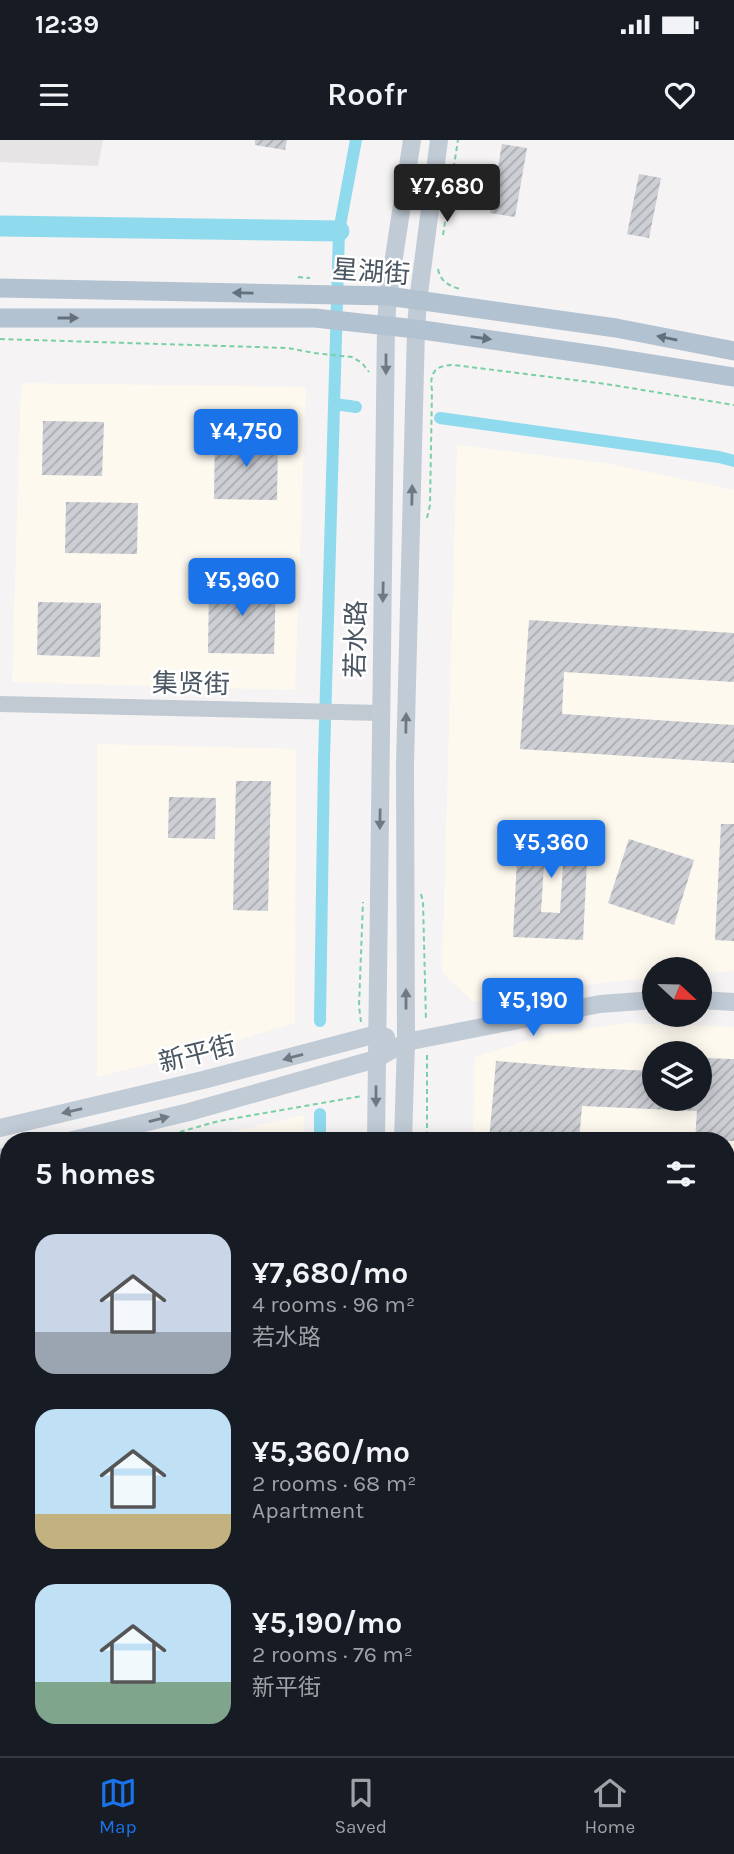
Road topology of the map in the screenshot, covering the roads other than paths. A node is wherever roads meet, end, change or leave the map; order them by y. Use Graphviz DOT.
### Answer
graph roads {
  1 [pos="412,140"];
  2 [pos="439,140"];
  3 [pos="0,288"];
  4 [pos="388,296"];
  5 [pos="418,301"];
  6 [pos="0,318"];
  7 [pos="386,326"];
  8 [pos="416,329"];
  9 [pos="734,351"];
  10 [pos="734,377"];
  11 [pos="0,704"];
  12 [pos="382,713"];
  13 [pos="642,1001"];
  14 [pos="712,1001"];
  15 [pos="734,1002"];
  16 [pos="377,1034"];
  17 [pos="406,1042"];
  18 [pos="376,1059"];
  19 [pos="0,1128"];
  20 [pos="106,1132"];
  21 [pos="376,1132"];
  22 [pos="403,1132"];
  1 -- 4 [label="main road, 若水路"];
  2 -- 5 [label="main road, 若水路"];
  4 -- 3 [label="main road, 星湖街, one-way"];
  4 -- 5 [label="main road, 星湖街"];
  4 -- 7 [label="main road, 若水路"];
  5 -- 8 [label="main road, 若水路"];
  9 -- 5 [label="main road, 星湖街, one-way"];
  6 -- 7 [label="main road, 星湖街, one-way"];
  7 -- 8 [label="main road, 星湖街"];
  7 -- 12 [label="main road, 若水路, one-way"];
  8 -- 10 [label="main road, 星湖街, one-way"];
  17 -- 8 [label="main road, 若水路, one-way"];
  11 -- 12 [label="street, 集贤街"];
  12 -- 16 [label="main road, 若水路, one-way"];
  13 -- 17 [label="main road, 新平街"];
  14 -- 15 [label="main road"];
  16 -- 17 [label="main road, 新平街"];
  16 -- 18 [label="main road, 若水路"];
  16 -- 19 [label="main road, 新平街, one-way"];
  17 -- 18 [label="main road, 新平街"];
  17 -- 22 [label="main road, 若水路"];
  20 -- 18 [label="main road, 新平街, one-way"];
  18 -- 21 [label="main road, 若水路, one-way"];
}
